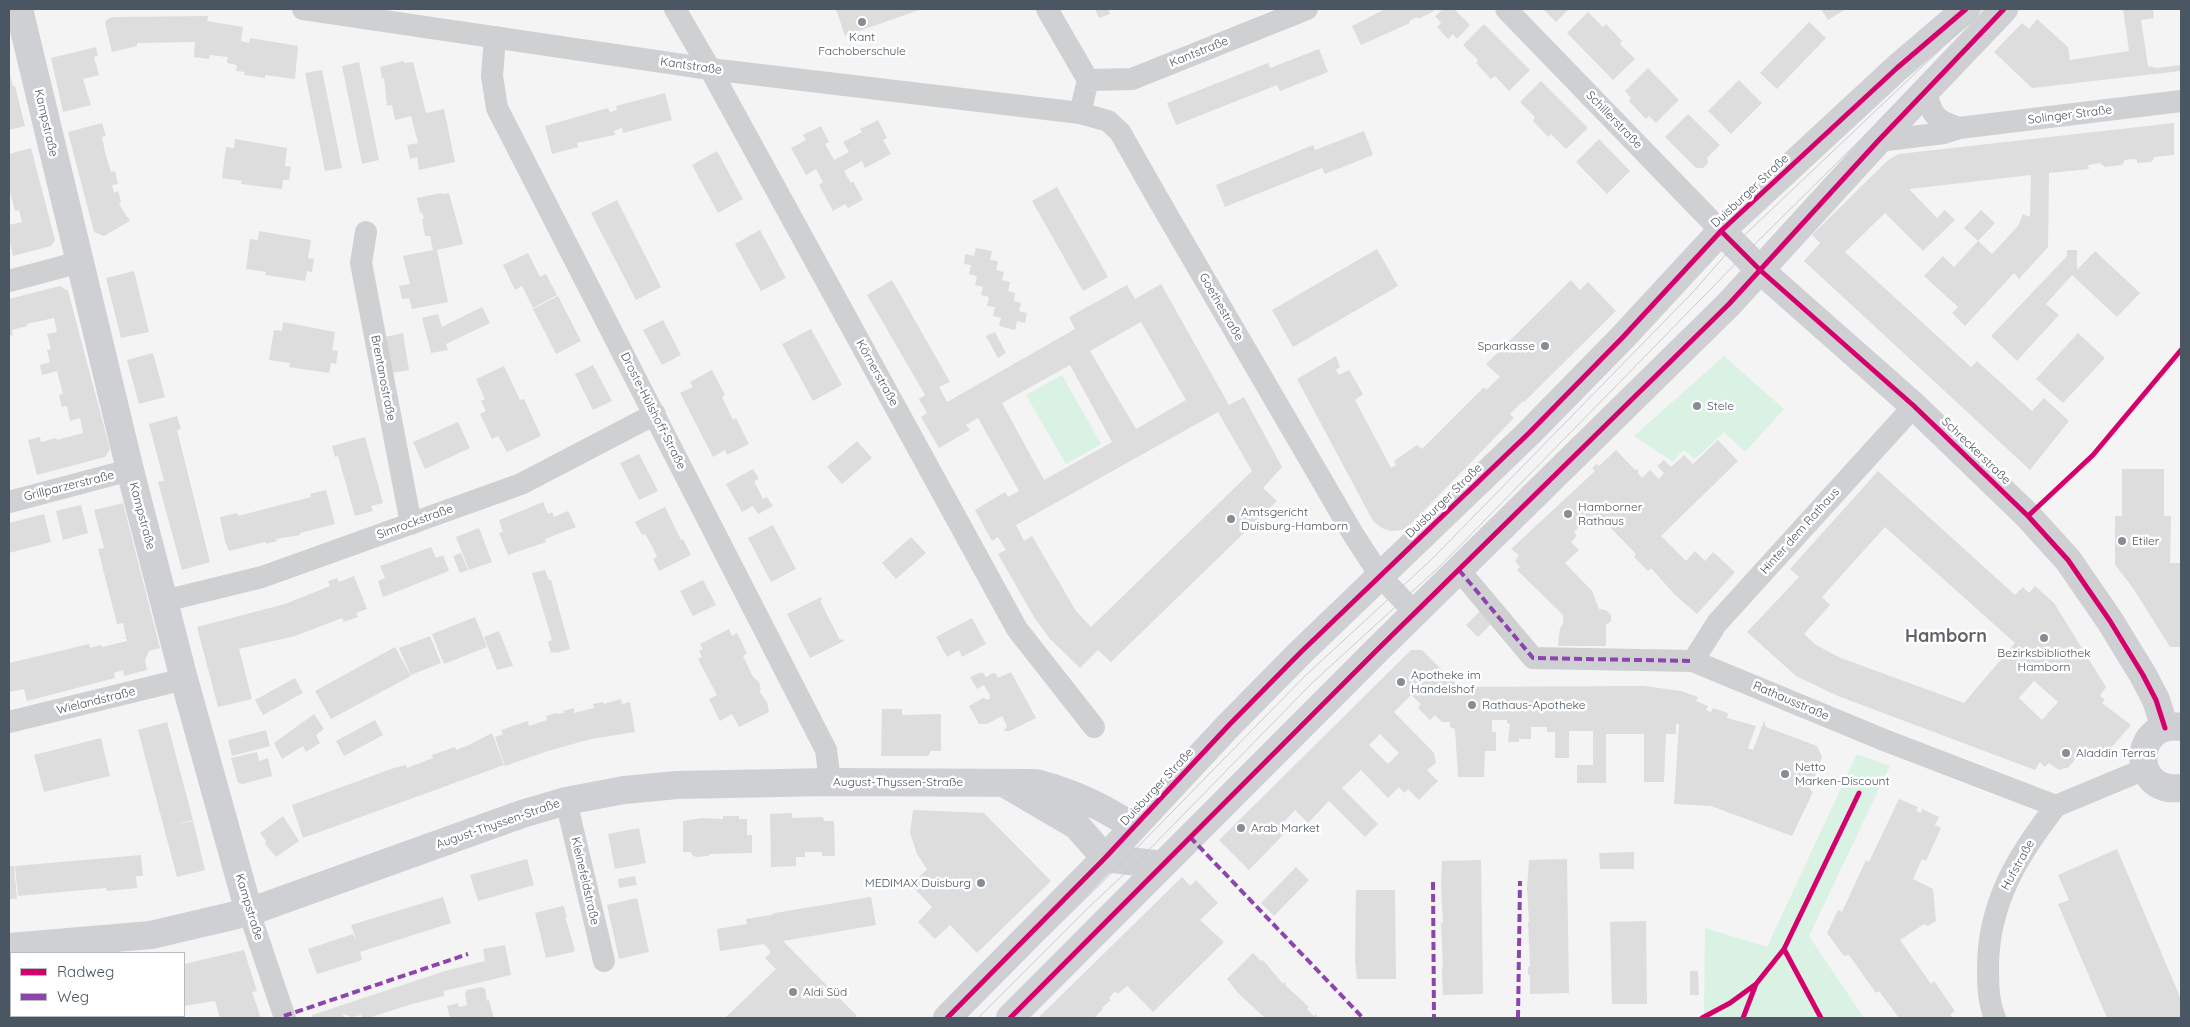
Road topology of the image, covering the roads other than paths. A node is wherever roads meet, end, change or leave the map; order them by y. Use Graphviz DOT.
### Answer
graph roads {
  1 [pos="18,9"];
  2 [pos="303,9"];
  3 [pos="675,9"];
  4 [pos="1047,9"];
  5 [pos="1307,9"];
  6 [pos="1506,9"];
  7 [pos="1966,9"];
  8 [pos="2004,9"];
  9 [pos="9,12"];
  10 [pos="495,37"];
  11 [pos="710,69"];
  12 [pos="1088,80"];
  13 [pos="1925,91"];
  14 [pos="2181,101"];
  15 [pos="1080,113"];
  16 [pos="1959,128"];
  17 [pos="1878,141"];
  18 [pos="1721,231"];
  19 [pos="366,232"];
  20 [pos="80,262"];
  21 [pos="1760,270"];
  22 [pos="9,281"];
  23 [pos="1914,406"];
  24 [pos="655,414"];
  25 [pos="130,470"];
  26 [pos="9,502"];
  27 [pos="411,524"];
  28 [pos="1459,570"];
  29 [pos="1381,577"];
  30 [pos="164,601"];
  31 [pos="1415,613"];
  32 [pos="1692,661"];
  33 [pos="184,679"];
  34 [pos="9,722"];
  35 [pos="1094,727"];
  36 [pos="2173,727"];
  37 [pos="2145,769"];
  38 [pos="830,782"];
  39 [pos="1001,782"];
  40 [pos="2181,788"];
  41 [pos="566,801"];
  42 [pos="2056,806"];
  43 [pos="1134,827"];
  44 [pos="1105,858"];
  45 [pos="1162,865"];
  46 [pos="249,912"];
  47 [pos="9,946"];
  48 [pos="604,961"];
  49 [pos="285,1018"];
  50 [pos="947,1018"];
  51 [pos="1010,1018"];
  52 [pos="1994,1018"];
  1 -- 9 [label="street"];
  1 -- 20 [label="street, Kampstraße"];
  2 -- 10 [label="street, Kantstraße"];
  3 -- 11 [label="street, Körnerstraße"];
  4 -- 12 [label="street"];
  5 -- 12 [label="street, Kantstraße"];
  6 -- 18 [label="street, Schillerstraße"];
  7 -- 18 [label="street, Duisburger Straße"];
  8 -- 13 [label="street"];
  10 -- 11 [label="street, Kantstraße"];
  10 -- 24 [label="street, Droste-Hülshoff-Straße"];
  11 -- 15 [label="street, Kantstraße"];
  11 -- 35 [label="street, Körnerstraße"];
  12 -- 15 [label="street"];
  13 -- 16 [label="street"];
  13 -- 17 [label="street"];
  14 -- 16 [label="street, Solinger Straße"];
  15 -- 29 [label="street, Goethestraße"];
  16 -- 17 [label="street, Solinger Straße"];
  17 -- 21 [label="street"];
  18 -- 21 [label="street, Schreckerstraße"];
  18 -- 29 [label="street, Duisburger Straße"];
  19 -- 27 [label="street, Brentanostraße"];
  20 -- 22 [label="street"];
  20 -- 25 [label="street, Kampstraße"];
  21 -- 23 [label="street, Schreckerstraße"];
  21 -- 28 [label="street"];
  23 -- 32 [label="street, Hinter dem Rathaus"];
  23 -- 36 [label="street, Schreckerstraße"];
  24 -- 27 [label="street, Simrockstraße"];
  24 -- 38 [label="street, Droste-Hülshoff-Straße"];
  25 -- 26 [label="street, Grillparzerstraße"];
  25 -- 30 [label="street, Kampstraße"];
  27 -- 30 [label="street, Simrockstraße"];
  28 -- 31 [label="street"];
  28 -- 32 [label="street, Rathausstraße"];
  29 -- 31 [label="street, Goethestraße"];
  29 -- 43 [label="street, Duisburger Straße"];
  30 -- 33 [label="street, Kampstraße"];
  31 -- 45 [label="street"];
  32 -- 42 [label="street, Rathausstraße"];
  33 -- 34 [label="street, Wielandstraße"];
  33 -- 46 [label="street, Kampstraße"];
  36 -- 37 [label="street"];
  37 -- 40 [label="street"];
  37 -- 42 [label="street"];
  38 -- 39 [label="street, August-Thyssen-Straße"];
  38 -- 41 [label="street, August-Thyssen-Straße"];
  39 -- 43 [label="street, August-Thyssen-Straße"];
  39 -- 44 [label="street, August-Thyssen-Straße"];
  41 -- 46 [label="street, August-Thyssen-Straße"];
  41 -- 48 [label="street, Kleinefeldstraße"];
  42 -- 52 [label="street, Hufstraße"];
  43 -- 44 [label="street, Duisburger Straße"];
  44 -- 45 [label="street"];
  44 -- 50 [label="street, Duisburger Straße"];
  45 -- 51 [label="street"];
  46 -- 47 [label="street, August-Thyssen-Straße"];
  46 -- 49 [label="street, Kampstraße"];
}
